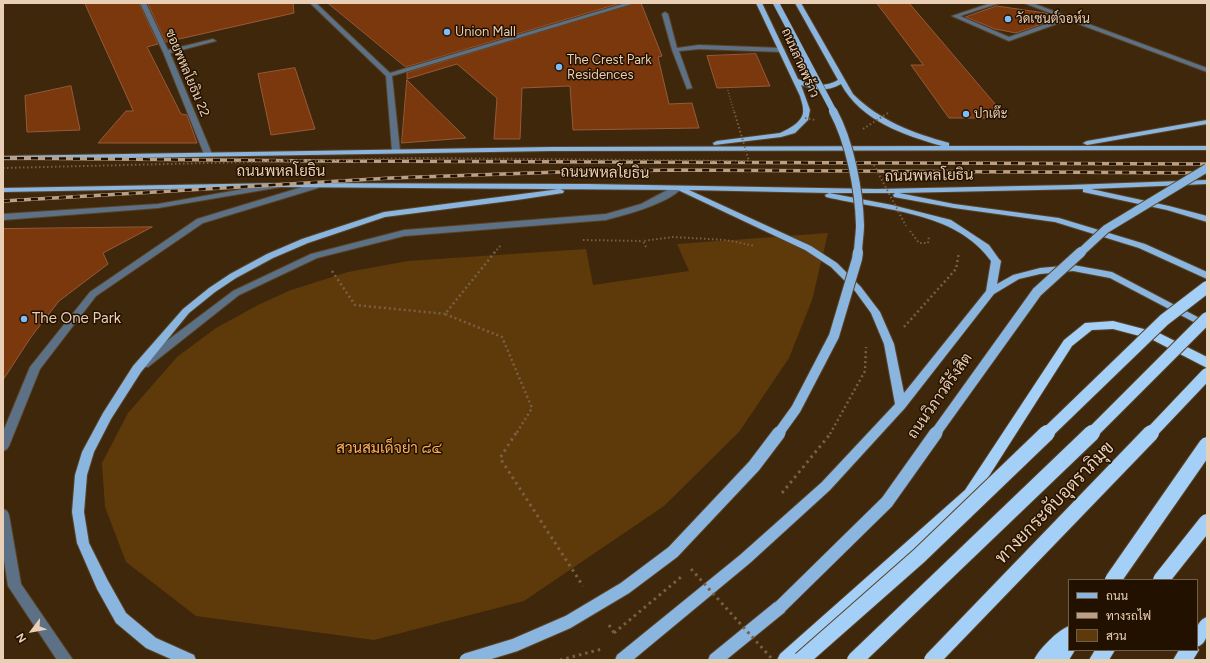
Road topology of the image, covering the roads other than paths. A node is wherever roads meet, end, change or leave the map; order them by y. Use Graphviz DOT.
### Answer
graph roads {
  1 [pos="142,3"];
  2 [pos="313,3"];
  3 [pos="632,3"];
  4 [pos="759,3"];
  5 [pos="776,3"];
  6 [pos="798,3"];
  7 [pos="997,3"];
  8 [pos="1027,3"];
  9 [pos="665,14"];
  10 [pos="1067,19"];
  11 [pos="213,41"];
  12 [pos="675,50"];
  13 [pos="782,50"];
  14 [pos="166,52"];
  15 [pos="1207,70"];
  16 [pos="389,75"];
  17 [pos="796,80"];
  18 [pos="842,81"];
  19 [pos="688,88"];
  20 [pos="1207,122"];
  21 [pos="675,148"];
  22 [pos="1060,148"];
  23 [pos="1207,148"];
  24 [pos="958,149"];
  25 [pos="396,151"];
  26 [pos="208,154"];
  27 [pos="3,158"];
  28 [pos="1207,168"];
  29 [pos="1207,183"];
  30 [pos="278,186"];
  31 [pos="315,186"];
  32 [pos="587,186"];
  33 [pos="1069,187"];
  34 [pos="678,188"];
  35 [pos="3,190"];
  36 [pos="802,190"];
  37 [pos="877,191"];
  38 [pos="3,217"];
  39 [pos="1207,219"];
  40 [pos="1207,276"];
  41 [pos="1207,287"];
  42 [pos="991,292"];
  43 [pos="1207,318"];
  44 [pos="1207,326"];
  45 [pos="1207,362"];
  46 [pos="137,369"];
  47 [pos="1207,374"];
  48 [pos="901,405"];
  49 [pos="1207,445"];
  50 [pos="3,446"];
  51 [pos="3,515"];
  52 [pos="1207,522"];
  53 [pos="1114,579"];
  54 [pos="1162,579"];
  55 [pos="1207,625"];
  56 [pos="1068,635"];
  57 [pos="1198,638"];
  58 [pos="1068,646"];
  59 [pos="1105,651"];
  60 [pos="1189,651"];
  61 [pos="66,660"];
  62 [pos="190,660"];
  63 [pos="466,660"];
  64 [pos="622,660"];
  65 [pos="715,660"];
  66 [pos="786,660"];
  67 [pos="801,660"];
  68 [pos="855,660"];
  69 [pos="932,660"];
  70 [pos="1043,660"];
  71 [pos="1059,660"];
  72 [pos="1098,660"];
  73 [pos="1182,660"];
  1 -- 14 [label="street, ซอยพหลโยธิน 22"];
  2 -- 16 [label="street"];
  3 -- 16 [label="street"];
  4 -- 13 [label="main road, ถนนลาดพร้าว"];
  5 -- 63 [label="main road, bridge"];
  6 -- 18 [label="main road, ถนนลาดพร้าว"];
  7 -- 10 [label="street"];
  8 -- 10 [label="street"];
  9 -- 12 [label="street"];
  10 -- 15 [label="street"];
  11 -- 14 [label="street"];
  12 -- 13 [label="street"];
  12 -- 19 [label="street"];
  13 -- 17 [label="main road, ถนนลาดพร้าว"];
  14 -- 26 [label="street, ซอยพหลโยธิน 22"];
  16 -- 25 [label="street"];
  17 -- 18 [label="main road"];
  17 -- 21 [label="main road, ถนนลาดพร้าว"];
  18 -- 24 [label="main road, ถนนลาดพร้าว"];
  20 -- 22 [label="main road"];
  21 -- 24 [label="main road, ถนนพหลโยธิน"];
  21 -- 25 [label="main road, ถนนพหลโยธิน"];
  22 -- 23 [label="main road, ถนนพหลโยธิน"];
  22 -- 24 [label="main road, ถนนพหลโยธิน"];
  25 -- 26 [label="main road, ถนนพหลโยธิน"];
  26 -- 27 [label="main road, ถนนพหลโยธิน"];
  28 -- 65 [label="main road, ถนนวิภาวดีรังสิต, bridge"];
  29 -- 33 [label="main road, ถนนพหลโยธิน"];
  30 -- 31 [label="main road, ถนนพหลโยธิน"];
  30 -- 35 [label="main road, ถนนพหลโยธิน"];
  30 -- 38 [label="street"];
  31 -- 32 [label="main road, ถนนพหลโยธิน"];
  31 -- 50 [label="street"];
  32 -- 34 [label="main road, ถนนพหลโยธิน"];
  32 -- 46 [label="main road"];
  33 -- 37 [label="main road, ถนนพหลโยธิน"];
  33 -- 39 [label="main road"];
  34 -- 36 [label="main road, ถนนพหลโยธิน"];
  34 -- 46 [label="street"];
  34 -- 48 [label="main road"];
  36 -- 37 [label="main road, ถนนพหลโยธิน"];
  36 -- 42 [label="main road"];
  37 -- 40 [label="main road"];
  41 -- 67 [label="highway, bridge"];
  42 -- 44 [label="main road"];
  42 -- 48 [label="main road"];
  43 -- 68 [label="highway, bridge"];
  45 -- 66 [label="highway"];
  46 -- 62 [label="main road"];
  47 -- 69 [label="highway, ทางยกระดับอุตราภิมุข, bridge"];
  48 -- 64 [label="main road"];
  49 -- 53 [label="highway, bridge"];
  51 -- 61 [label="street"];
  52 -- 54 [label="highway, bridge"];
  55 -- 57 [label="highway"];
  56 -- 70 [label="highway"];
  58 -- 71 [label="highway"];
  59 -- 72 [label="highway"];
  60 -- 73 [label="highway"];
}
